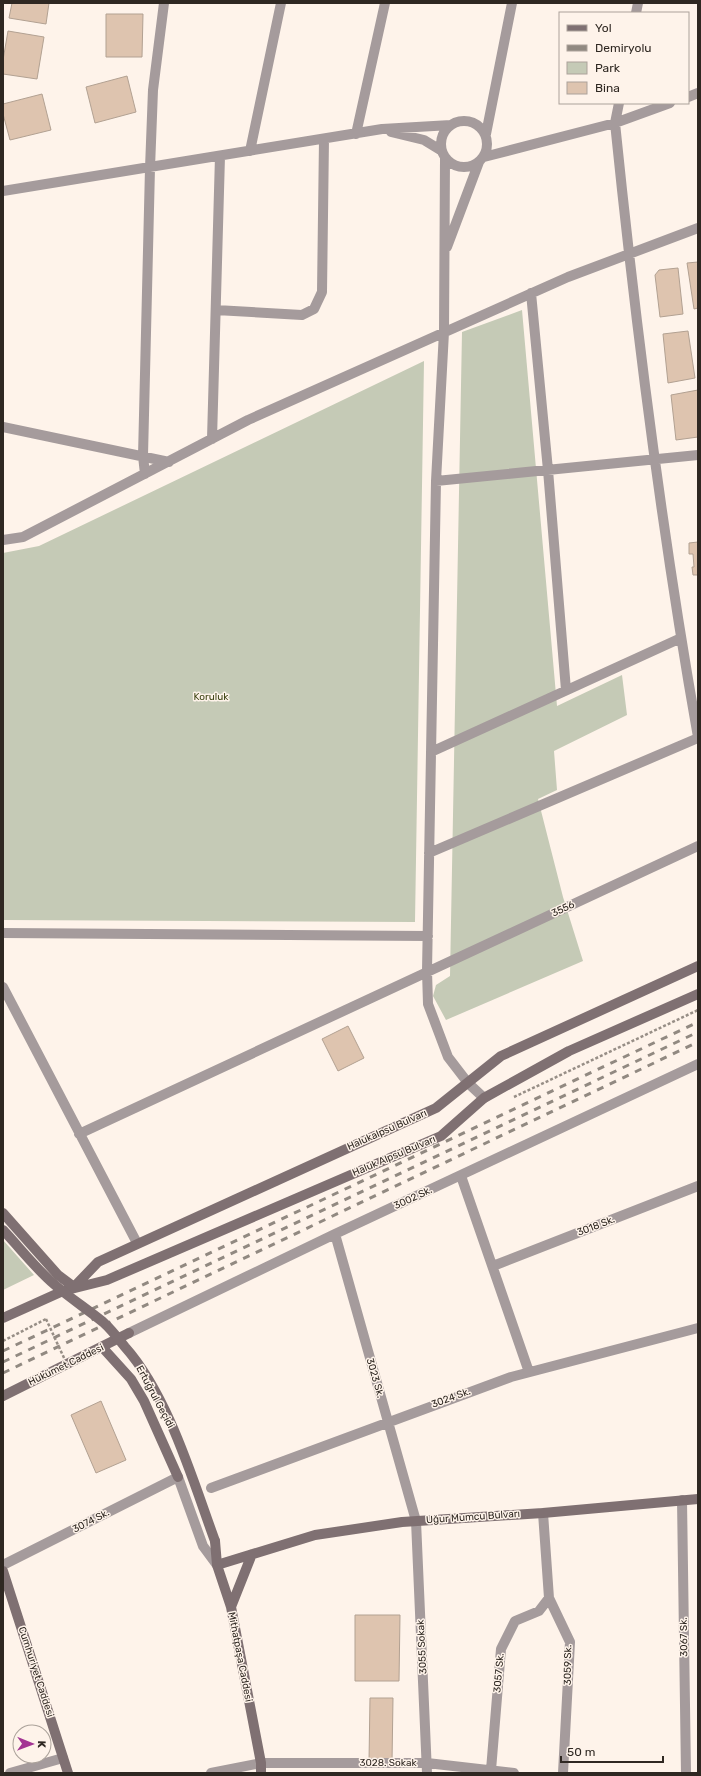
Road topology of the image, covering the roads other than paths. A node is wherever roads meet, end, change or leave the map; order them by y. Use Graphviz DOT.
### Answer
graph roads {
  1 [pos="164,3"];
  2 [pos="282,3"];
  3 [pos="385,3"];
  4 [pos="512,3"];
  5 [pos="619,104"];
  6 [pos="667,104"];
  7 [pos="615,123"];
  8 [pos="450,125"];
  9 [pos="382,129"];
  10 [pos="356,134"];
  11 [pos="486,134"];
  12 [pos="324,139"];
  13 [pos="250,151"];
  14 [pos="444,155"];
  15 [pos="220,156"];
  16 [pos="481,160"];
  17 [pos="150,168"];
  18 [pos="3,191"];
  19 [pos="698,228"];
  20 [pos="444,254"];
  21 [pos="628,254"];
  22 [pos="531,293"];
  23 [pos="216,310"];
  24 [pos="444,332"];
  25 [pos="3,427"];
  26 [pos="212,439"];
  27 [pos="698,455"];
  28 [pos="143,456"];
  29 [pos="654,459"];
  30 [pos="169,462"];
  31 [pos="548,470"];
  32 [pos="145,474"];
  33 [pos="436,481"];
  34 [pos="3,540"];
  35 [pos="681,638"];
  36 [pos="566,690"];
  37 [pos="698,738"];
  38 [pos="431,752"];
  39 [pos="698,846"];
  40 [pos="429,853"];
  41 [pos="3,933"];
  42 [pos="428,936"];
  43 [pos="698,966"];
  44 [pos="427,971"];
  45 [pos="3,987"];
  46 [pos="698,994"];
  47 [pos="698,1064"];
  48 [pos="468,1083"];
  49 [pos="484,1098"];
  50 [pos="79,1134"];
  51 [pos="461,1176"];
  52 [pos="698,1186"];
  53 [pos="3,1213"];
  54 [pos="3,1230"];
  55 [pos="335,1234"];
  56 [pos="136,1243"];
  57 [pos="493,1266"];
  58 [pos="74,1287"];
  59 [pos="3,1318"];
  60 [pos="698,1328"];
  61 [pos="130,1333"];
  62 [pos="102,1347"];
  63 [pos="529,1372"];
  64 [pos="3,1396"];
  65 [pos="388,1422"];
  66 [pos="178,1477"];
  67 [pos="211,1488"];
  68 [pos="698,1499"];
  69 [pos="682,1500"];
  70 [pos="543,1513"];
  71 [pos="416,1521"];
  72 [pos="214,1542"];
  73 [pos="252,1554"];
  74 [pos="3,1565"];
  75 [pos="218,1565"];
  76 [pos="4,1575"];
  77 [pos="549,1598"];
  78 [pos="231,1607"];
  79 [pos="63,1758"];
  80 [pos="261,1768"];
  81 [pos="427,1768"];
  82 [pos="491,1770"];
  83 [pos="10,1773"];
  84 [pos="68,1773"];
  85 [pos="211,1773"];
  86 [pos="514,1773"];
  87 [pos="563,1773"];
  88 [pos="686,1773"];
  1 -- 17 [label="street"];
  2 -- 13 [label="street"];
  3 -- 10 [label="street"];
  4 -- 11 [label="street"];
  5 -- 7 [label="street"];
  6 -- 7 [label="street"];
  7 -- 16 [label="street"];
  7 -- 21 [label="street"];
  8 -- 9 [label="street"];
  8 -- 11 [label="street"];
  8 -- 14 [label="street"];
  9 -- 10 [label="street"];
  9 -- 14 [label="street"];
  10 -- 12 [label="street"];
  11 -- 16 [label="street"];
  12 -- 13 [label="street"];
  12 -- 23 [label="street"];
  13 -- 15 [label="street"];
  14 -- 16 [label="street"];
  14 -- 20 [label="street"];
  15 -- 17 [label="street"];
  15 -- 23 [label="street"];
  16 -- 20 [label="street"];
  17 -- 18 [label="street"];
  17 -- 28 [label="street"];
  19 -- 21 [label="street"];
  20 -- 24 [label="street"];
  21 -- 22 [label="street"];
  21 -- 29 [label="street"];
  22 -- 24 [label="street"];
  22 -- 31 [label="street"];
  23 -- 26 [label="street"];
  24 -- 26 [label="street"];
  24 -- 33 [label="street"];
  25 -- 28 [label="street"];
  26 -- 30 [label="street"];
  27 -- 29 [label="street"];
  28 -- 30 [label="street"];
  28 -- 32 [label="street"];
  29 -- 31 [label="street"];
  29 -- 35 [label="street"];
  30 -- 32 [label="street"];
  31 -- 33 [label="street"];
  31 -- 36 [label="street"];
  32 -- 34 [label="street"];
  33 -- 38 [label="street"];
  35 -- 36 [label="street"];
  35 -- 37 [label="street"];
  36 -- 38 [label="street"];
  37 -- 40 [label="street"];
  38 -- 40 [label="street"];
  39 -- 44 [label="street, 3556"];
  40 -- 42 [label="street"];
  41 -- 42 [label="street"];
  42 -- 44 [label="street"];
  43 -- 48 [label="main road, Halukalpsü Bulvarı"];
  44 -- 48 [label="street"];
  44 -- 50 [label="street, 3556"];
  45 -- 50 [label="street"];
  46 -- 49 [label="main road, Haluk Alpsü Bulvarı"];
  47 -- 51 [label="street, 3002 Sk."];
  48 -- 49 [label="street"];
  48 -- 56 [label="main road, Halukalpsü Bulvarı"];
  49 -- 58 [label="main road, Haluk Alpsü Bulvarı"];
  50 -- 56 [label="street"];
  51 -- 55 [label="street, 3002 Sk."];
  51 -- 57 [label="street"];
  52 -- 57 [label="street, 3018 Sk."];
  53 -- 58 [label="main road"];
  54 -- 72 [label="main road, Ertuğrul Geçidi, bridge"];
  55 -- 61 [label="street, 3002 Sk."];
  55 -- 65 [label="street, 3023 Sk."];
  56 -- 58 [label="main road, Halukalpsü Bulvarı"];
  57 -- 63 [label="street"];
  58 -- 59 [label="main road"];
  60 -- 63 [label="street, 3024 Sk."];
  61 -- 62 [label="main road, Hükümet Caddesi"];
  62 -- 64 [label="main road, Hükümet Caddesi"];
  62 -- 66 [label="main road"];
  63 -- 65 [label="street, 3024 Sk."];
  65 -- 67 [label="street, 3024 Sk."];
  65 -- 71 [label="street, 3023 Sk."];
  66 -- 74 [label="street, 3074 Sk."];
  66 -- 75 [label="street"];
  68 -- 69 [label="main road, Uğur Mumcu Bulvarı"];
  69 -- 70 [label="main road, Uğur Mumcu Bulvarı"];
  69 -- 88 [label="street, 3067 Sk."];
  70 -- 71 [label="main road, Uğur Mumcu Bulvarı"];
  70 -- 77 [label="street, 3059 Sk."];
  71 -- 73 [label="main road, Uğur Mumcu Bulvarı"];
  71 -- 81 [label="street, 3055 Sokak"];
  72 -- 75 [label="main road, Mithatpaşa Caddesi"];
  73 -- 75 [label="main road, Uğur Mumcu Bulvarı"];
  73 -- 78 [label="main road"];
  75 -- 78 [label="main road, Mithatpaşa Caddesi"];
  76 -- 79 [label="main road, Cumhuriyet Caddesi"];
  77 -- 82 [label="street, 3057 Sk."];
  77 -- 87 [label="street, 3059 Sk."];
  78 -- 80 [label="main road, Mithatpaşa Caddesi"];
  79 -- 83 [label="street"];
  79 -- 84 [label="main road, Cumhuriyet Caddesi"];
  80 -- 81 [label="street, 3028. Sokak"];
  80 -- 85 [label="street, 3028. Sokak"];
  81 -- 82 [label="street, 3028. Sokak"];
  82 -- 86 [label="street, 3028. Sokak"];
}
